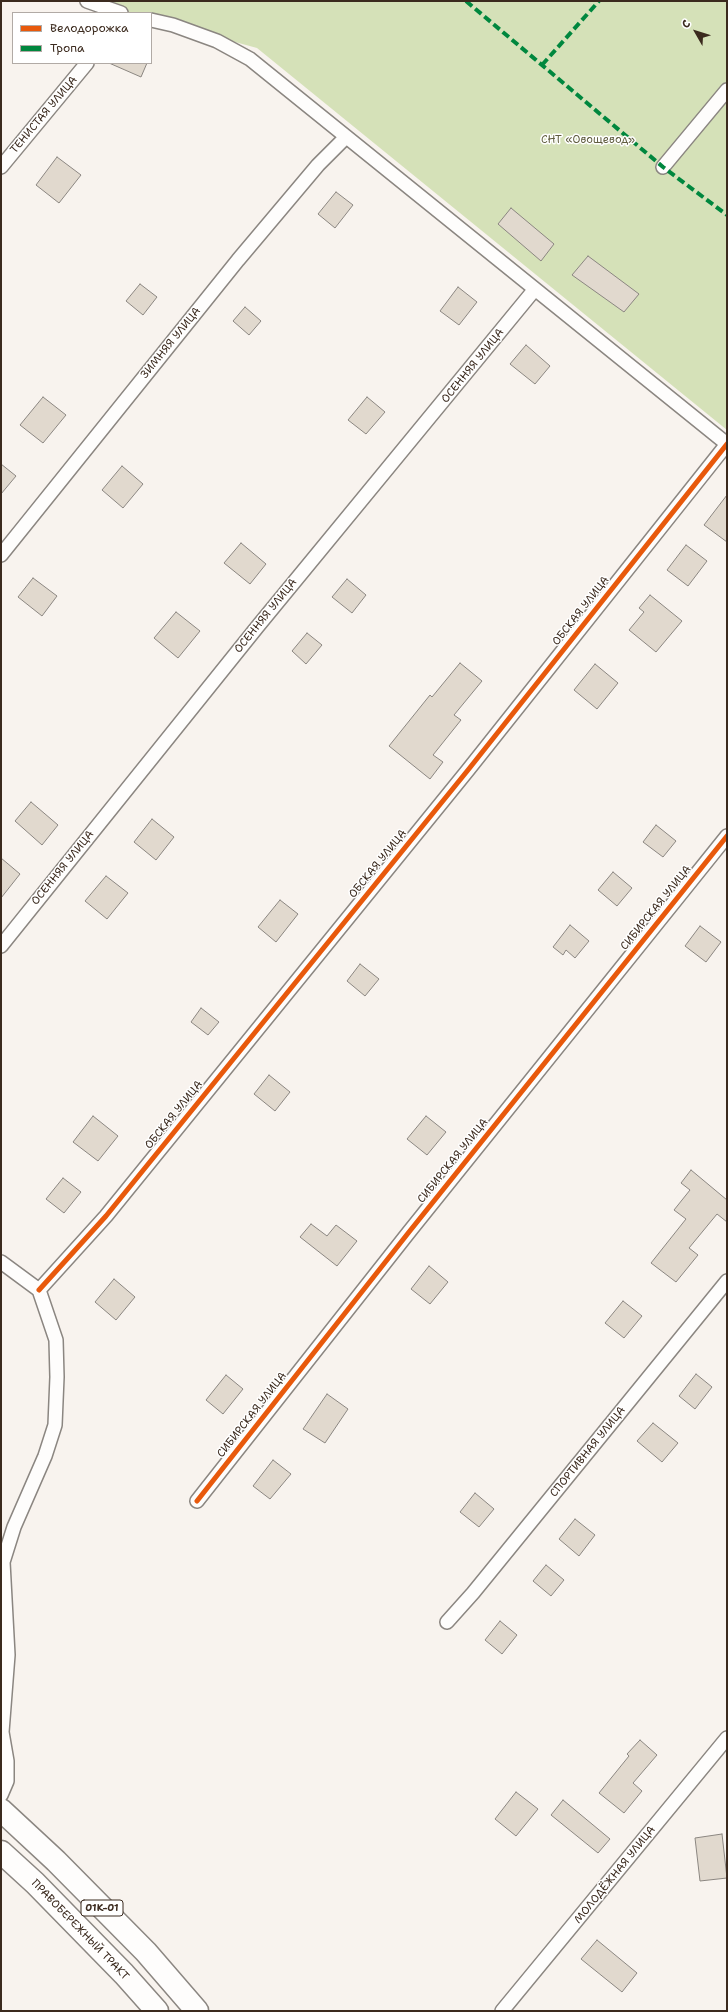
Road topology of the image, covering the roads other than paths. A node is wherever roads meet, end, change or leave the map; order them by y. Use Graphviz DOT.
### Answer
graph roads {
  1 [pos="87,1"];
  2 [pos="118,12"];
  3 [pos="152,20"];
  4 [pos="86,64"];
  5 [pos="727,90"];
  6 [pos="346,137"];
  7 [pos="1,167"];
  8 [pos="663,167"];
  9 [pos="536,289"];
  10 [pos="727,444"];
  11 [pos="1,555"];
  12 [pos="727,836"];
  13 [pos="1,946"];
  14 [pos="1,1262"];
  15 [pos="727,1281"];
  16 [pos="39,1290"];
  17 [pos="197,1501"];
  18 [pos="447,1622"];
  19 [pos="727,1738"];
  20 [pos="1,1795"];
  21 [pos="1,1810"];
  22 [pos="1,1852"];
  23 [pos="157,2011"];
  24 [pos="197,2011"];
  25 [pos="502,2011"];
  1 -- 2 [label="street"];
  3 -- 6 [label="street"];
  4 -- 7 [label="street, ТЕНИСТАЯ УЛИЦА"];
  5 -- 8 [label="street"];
  6 -- 9 [label="street"];
  6 -- 11 [label="street, ЗИМНЯЯ УЛИЦА"];
  9 -- 10 [label="street"];
  9 -- 13 [label="street, ОСЕННЯЯ УЛИЦА"];
  10 -- 16 [label="street, ОБСКАЯ УЛИЦА"];
  12 -- 17 [label="street, СИБИРСКАЯ УЛИЦА"];
  14 -- 16 [label="street"];
  15 -- 18 [label="street, СПОРТИВНАЯ УЛИЦА"];
  16 -- 20 [label="street"];
  19 -- 25 [label="street, МОЛОДЁЖНАЯ УЛИЦА"];
  21 -- 24 [label="highway, 01К-01"];
  22 -- 23 [label="highway, ПРАВОБЕРЕЖНЫЙ ТРАКТ / 01К-01"];
}
